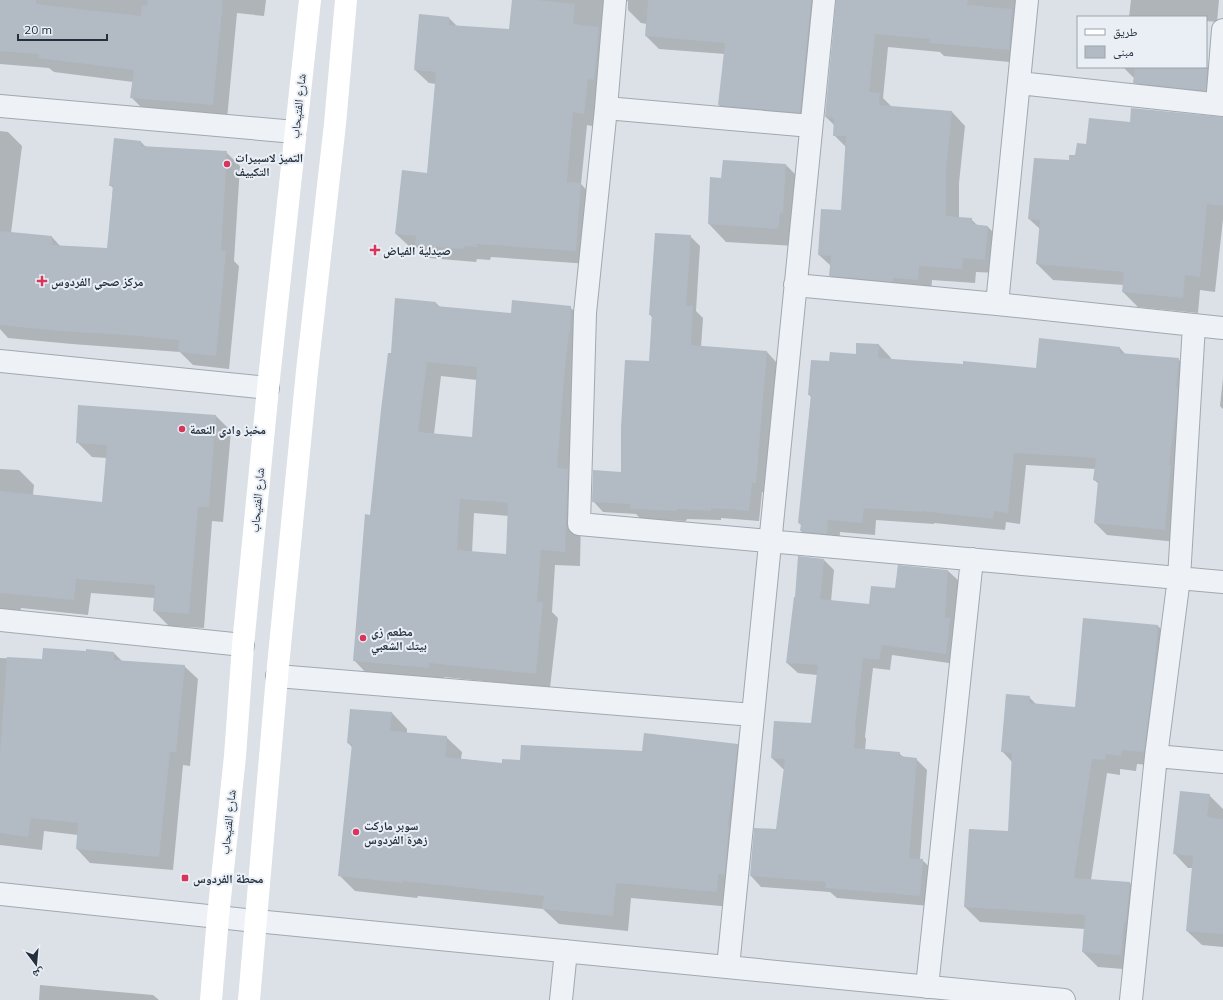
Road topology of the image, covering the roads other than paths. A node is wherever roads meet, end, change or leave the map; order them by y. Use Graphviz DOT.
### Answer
graph roads {
  1 [pos="310,0"];
  2 [pos="346,0"];
  3 [pos="615,0"];
  4 [pos="824,0"];
  5 [pos="1027,0"];
  6 [pos="1223,30"];
  7 [pos="1019,83"];
  8 [pos="1220,104"];
  9 [pos="0,106"];
  10 [pos="606,108"];
  11 [pos="811,126"];
  12 [pos="295,132"];
  13 [pos="795,285"];
  14 [pos="997,304"];
  15 [pos="1194,325"];
  16 [pos="1223,328"];
  17 [pos="0,360"];
  18 [pos="268,388"];
  19 [pos="770,541"];
  20 [pos="972,559"];
  21 [pos="1179,578"];
  22 [pos="1223,582"];
  23 [pos="0,620"];
  24 [pos="243,645"];
  25 [pos="277,676"];
  26 [pos="753,715"];
  27 [pos="1156,756"];
  28 [pos="1223,762"];
  29 [pos="0,894"];
  30 [pos="218,917"];
  31 [pos="256,921"];
  32 [pos="566,951"];
  33 [pos="728,967"];
  34 [pos="927,987"];
  35 [pos="1027,998"];
  36 [pos="211,1000"];
  37 [pos="249,1000"];
  38 [pos="561,1000"];
  39 [pos="1064,1000"];
  40 [pos="1131,1000"];
  1 -- 12 [label="main road, شارع الفتيحاب"];
  2 -- 25 [label="main road"];
  3 -- 10 [label="street"];
  4 -- 11 [label="street"];
  5 -- 7 [label="street"];
  6 -- 8 [label="street"];
  7 -- 8 [label="street"];
  7 -- 14 [label="street"];
  9 -- 12 [label="street"];
  10 -- 11 [label="street"];
  10 -- 19 [label="street"];
  11 -- 13 [label="street"];
  12 -- 18 [label="main road, شارع الفتيحاب"];
  13 -- 14 [label="street"];
  13 -- 19 [label="street"];
  14 -- 15 [label="street"];
  15 -- 16 [label="street"];
  15 -- 21 [label="street"];
  17 -- 18 [label="street"];
  18 -- 24 [label="main road, شارع الفتيحاب"];
  19 -- 20 [label="street"];
  19 -- 26 [label="street"];
  20 -- 21 [label="street"];
  20 -- 34 [label="street"];
  21 -- 22 [label="street"];
  21 -- 27 [label="street"];
  23 -- 24 [label="street"];
  24 -- 30 [label="main road, شارع الفتيحاب"];
  25 -- 26 [label="street"];
  25 -- 31 [label="main road"];
  26 -- 33 [label="street"];
  27 -- 28 [label="street"];
  27 -- 40 [label="street"];
  29 -- 30 [label="street"];
  30 -- 31 [label="street"];
  30 -- 36 [label="main road, شارع الفتيحاب"];
  31 -- 32 [label="street"];
  31 -- 37 [label="main road"];
  32 -- 33 [label="street"];
  32 -- 38 [label="street"];
  33 -- 34 [label="street"];
  34 -- 35 [label="street"];
  35 -- 39 [label="street"];
}
